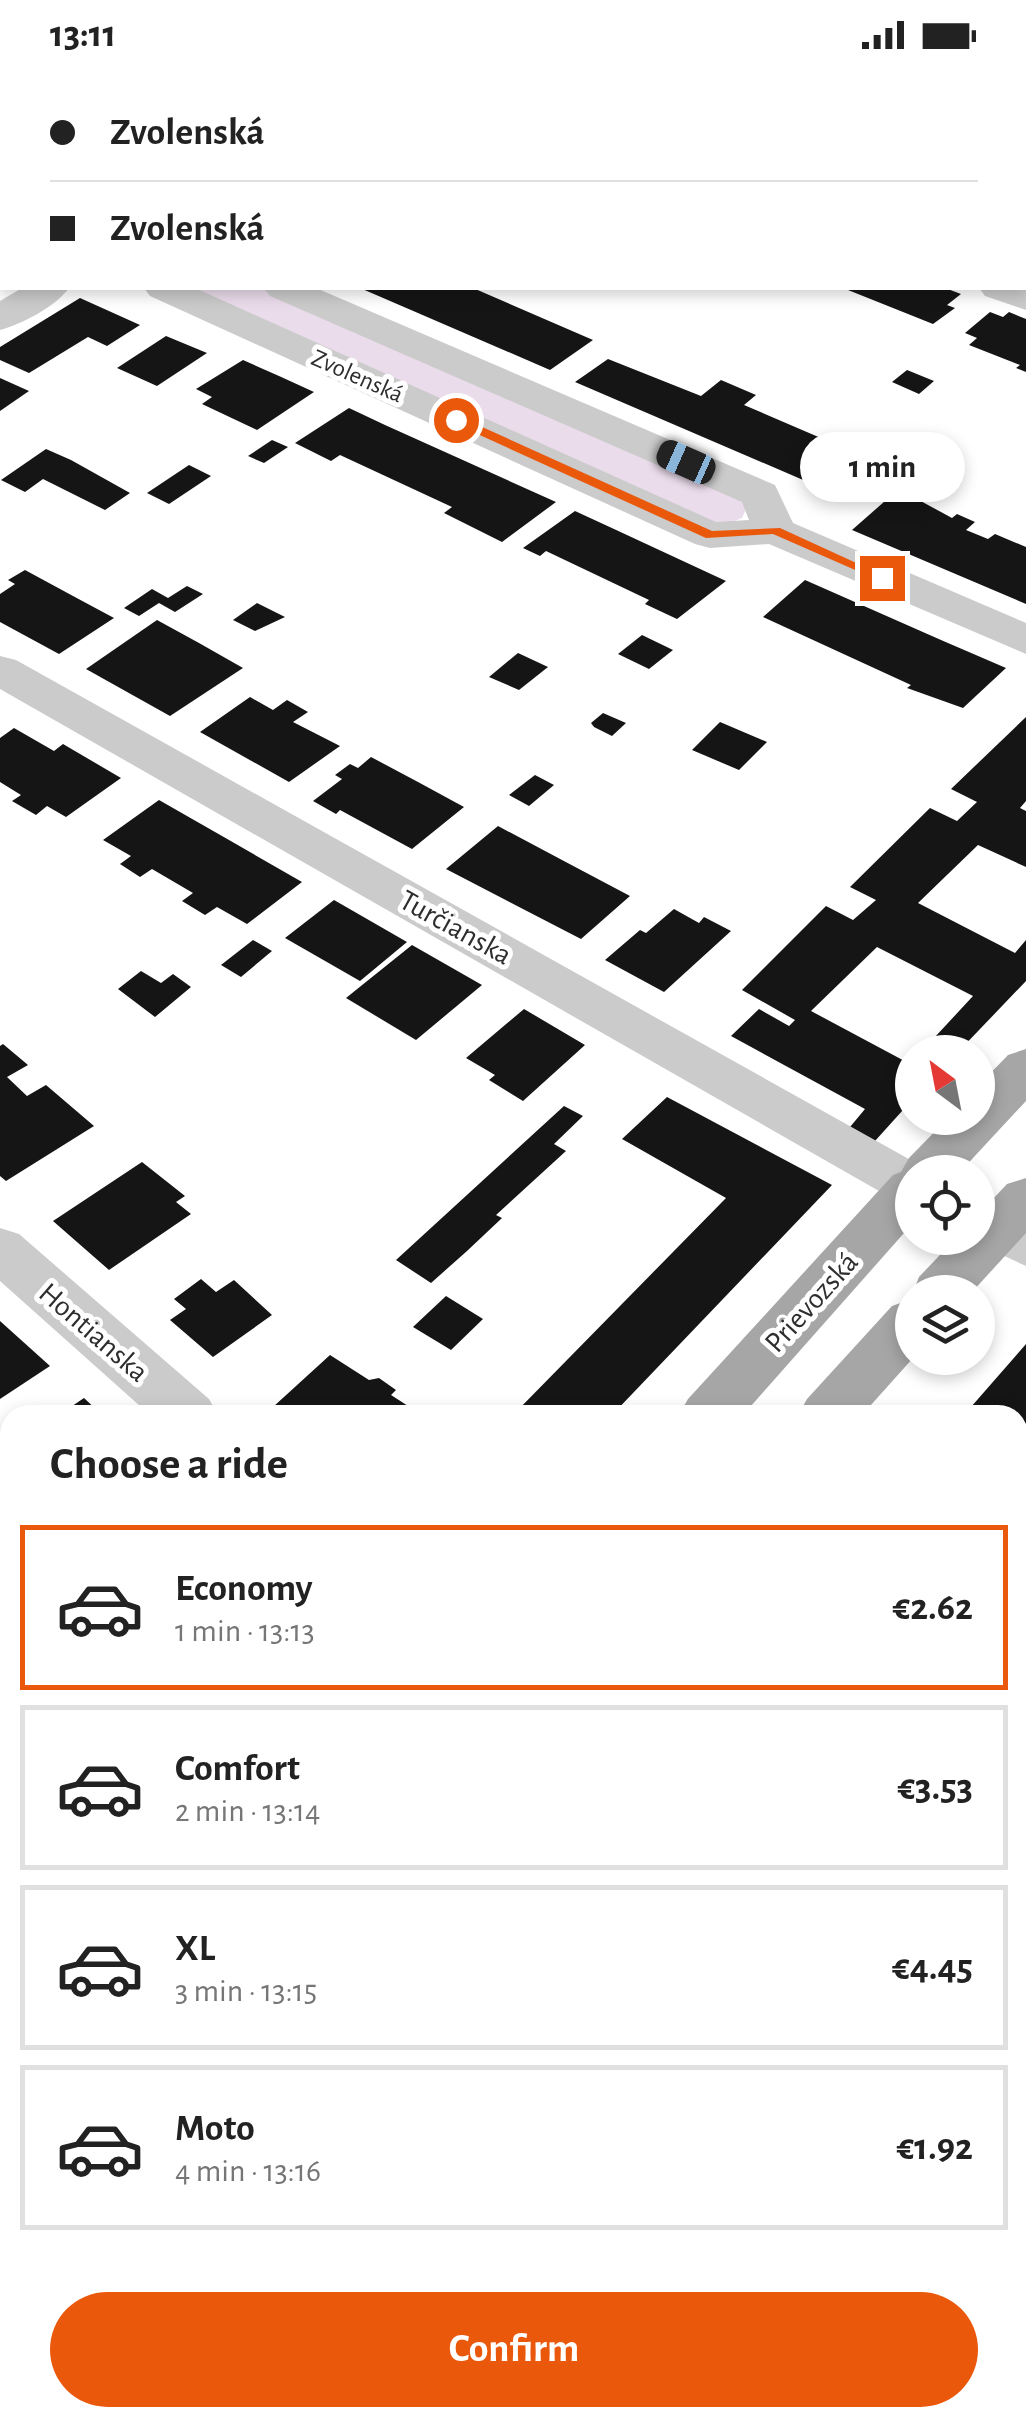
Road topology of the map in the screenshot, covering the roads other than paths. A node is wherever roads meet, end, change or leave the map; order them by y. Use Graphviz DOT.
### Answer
graph roads {
  1 [pos="47,290"];
  2 [pos="168,290"];
  3 [pos="289,290"];
  4 [pos="0,318"];
  5 [pos="775,530"];
  6 [pos="1026,640"];
  7 [pos="0,670"];
  8 [pos="1026,1068"];
  9 [pos="944,1155"];
  10 [pos="895,1177"];
  11 [pos="895,1206"];
  12 [pos="1007,1224"];
  13 [pos="0,1249"];
  14 [pos="956,1275"];
  15 [pos="895,1340"];
  16 [pos="178,1405"];
  17 [pos="717,1405"];
  18 [pos="835,1405"];
  1 -- 4 [label="street"];
  2 -- 5 [label="street, Zvolenská"];
  3 -- 5 [label="street, Zvolenská"];
  5 -- 6 [label="street, Zvolenská"];
  7 -- 10 [label="street, Turčianska"];
  8 -- 9 [label="main road"];
  11 -- 17 [label="main road, Prievozská"];
  12 -- 14 [label="main road"];
  13 -- 16 [label="street, Hontianska"];
  15 -- 18 [label="main road"];
}
